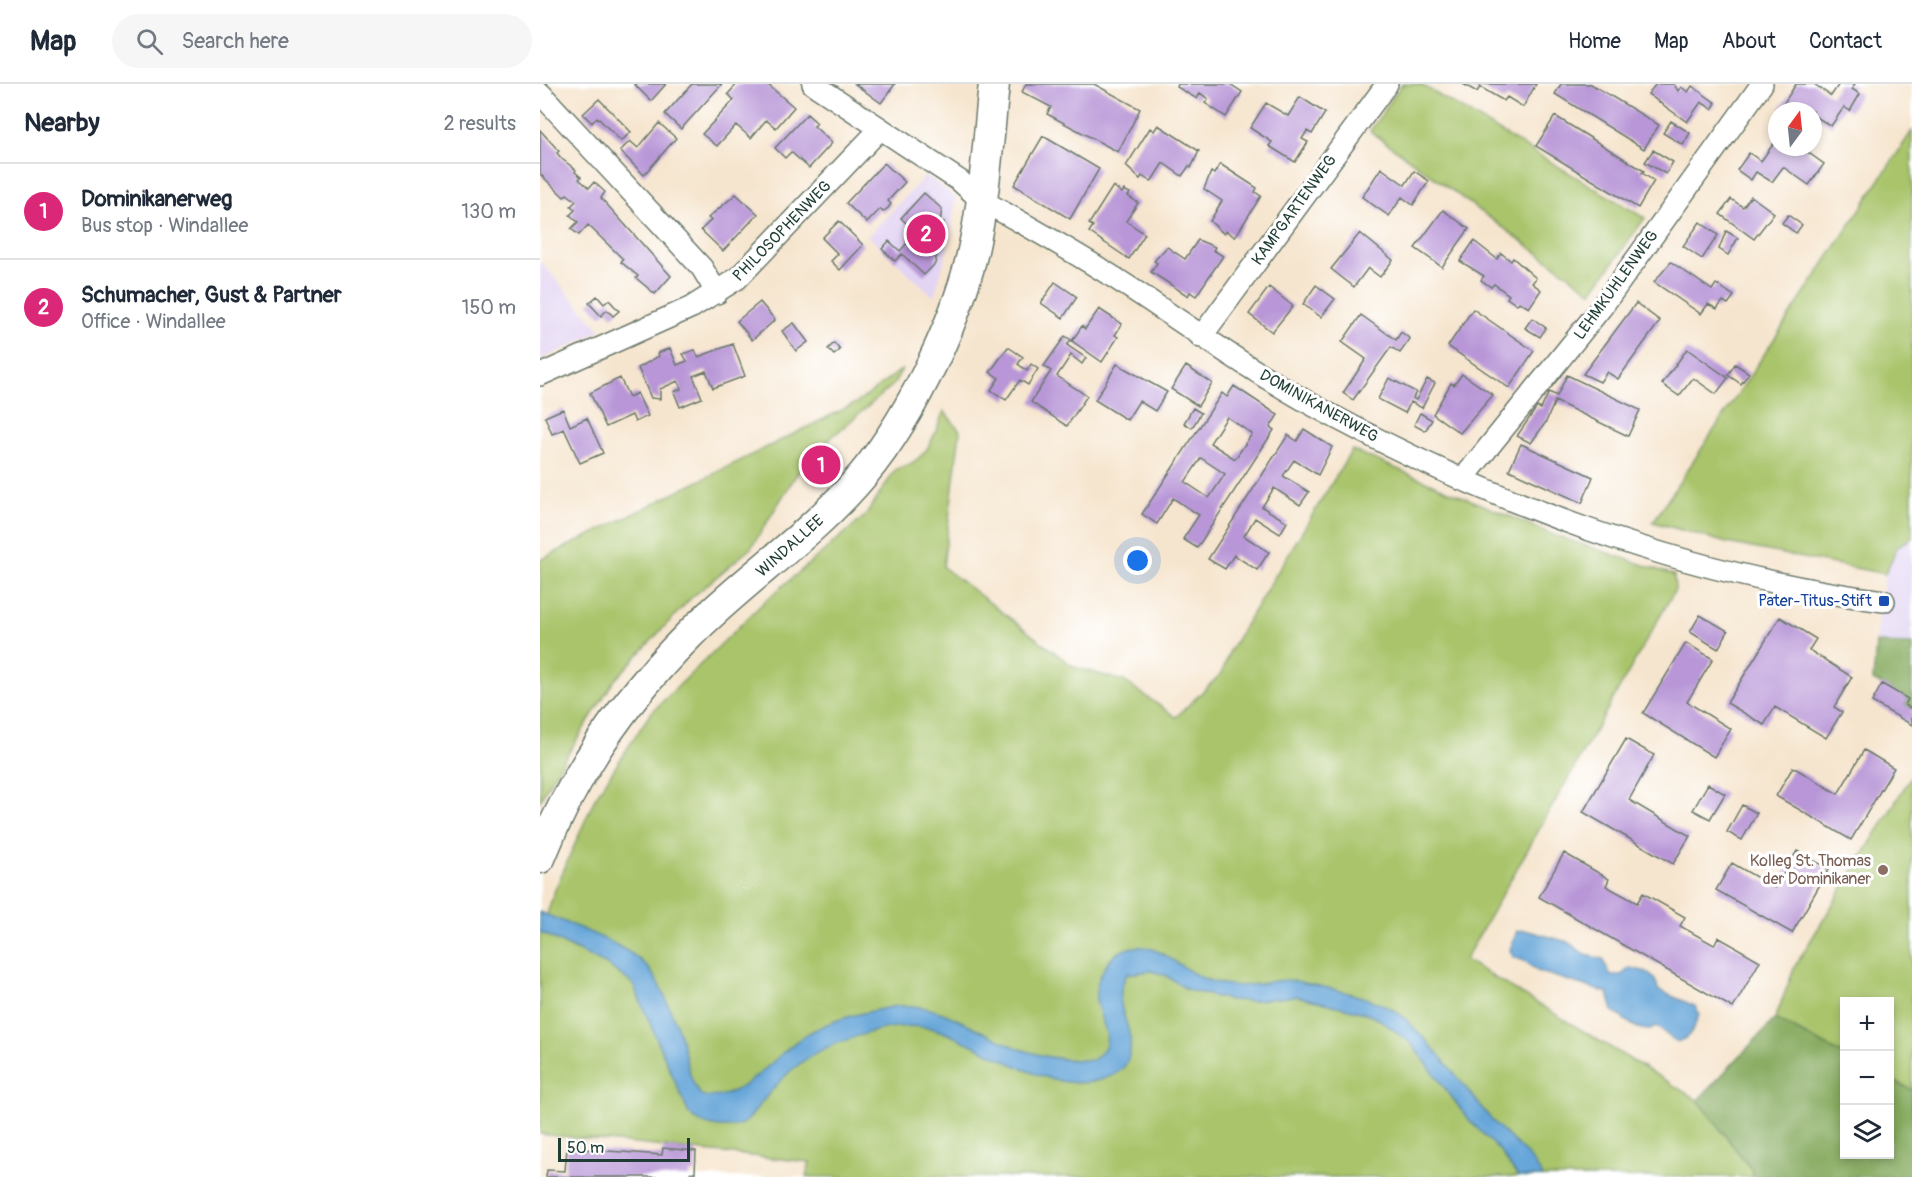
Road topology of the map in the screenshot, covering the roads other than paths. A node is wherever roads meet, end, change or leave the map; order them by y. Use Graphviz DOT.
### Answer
graph roads {
  1 [pos="813,84"];
  2 [pos="994,84"];
  3 [pos="1387,84"];
  4 [pos="1761,84"];
  5 [pos="540,93"];
  6 [pos="880,129"];
  7 [pos="981,200"];
  8 [pos="717,293"];
  9 [pos="1201,337"];
  10 [pos="540,375"];
  11 [pos="1462,480"];
  12 [pos="1884,601"];
  13 [pos="540,858"];
  1 -- 6 [label="street, DOMINIKANERWEG"];
  2 -- 7 [label="main road, WINDALLEE"];
  3 -- 9 [label="street, KAMPGARTENWEG"];
  4 -- 11 [label="street, LEHMKUHLENWEG"];
  5 -- 8 [label="street"];
  6 -- 7 [label="street, DOMINIKANERWEG"];
  6 -- 8 [label="street, PHILOSOPHENWEG"];
  7 -- 9 [label="street, DOMINIKANERWEG"];
  7 -- 13 [label="main road, WINDALLEE"];
  8 -- 10 [label="street, PHILOSOPHENWEG"];
  9 -- 11 [label="street, DOMINIKANERWEG"];
  11 -- 12 [label="street, DOMINIKANERWEG"];
}
